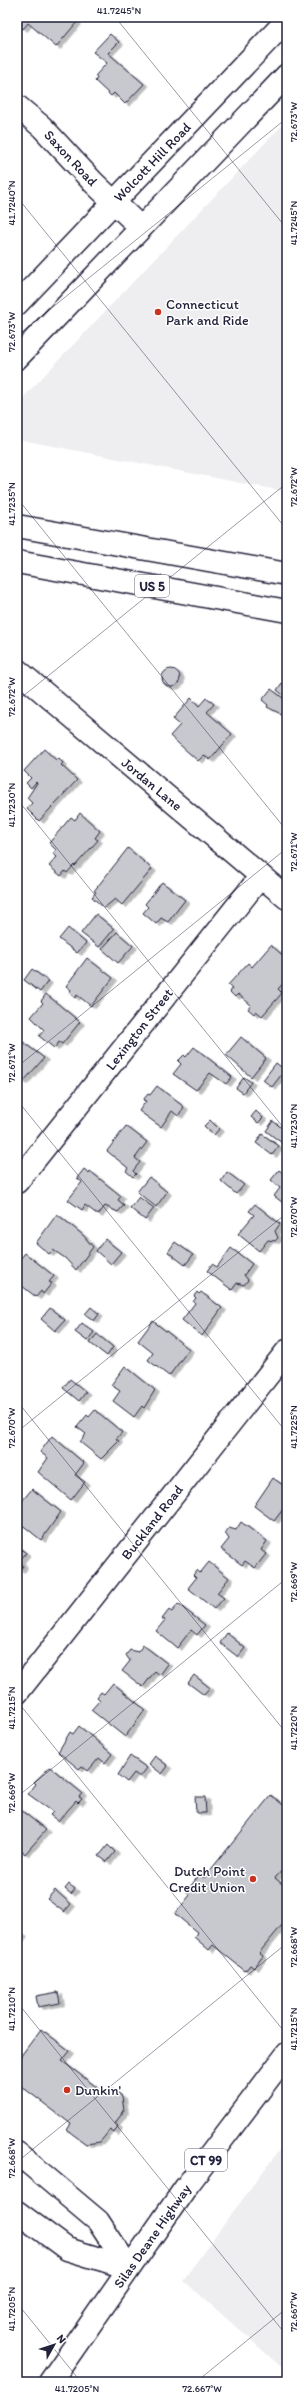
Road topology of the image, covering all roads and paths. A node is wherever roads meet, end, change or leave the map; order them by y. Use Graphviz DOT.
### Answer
graph roads {
  1 [pos="287,20"];
  2 [pos="287,74"];
  3 [pos="17,106"];
  4 [pos="114,202"];
  5 [pos="141,228"];
  6 [pos="17,304"];
  7 [pos="17,358"];
  8 [pos="17,526"];
  9 [pos="17,562"];
  10 [pos="287,574"];
  11 [pos="287,611"];
  12 [pos="17,670"];
  13 [pos="260,876"];
  14 [pos="287,898"];
  15 [pos="17,1182"];
  16 [pos="287,1351"];
  17 [pos="17,1693"];
  18 [pos="287,2054"];
  19 [pos="17,2153"];
  20 [pos="17,2212"];
  21 [pos="129,2268"];
  22 [pos="50,2382"];
  1 -- 4 [label="main road, Wolcott Hill Road"];
  2 -- 5 [label="main road"];
  3 -- 4 [label="main road, Saxon Road"];
  4 -- 5 [label="main road, Saxon Road"];
  4 -- 6 [label="main road, Wolcott Hill Road"];
  5 -- 7 [label="main road"];
  8 -- 10 [label="main road"];
  9 -- 11 [label="main road, US 5"];
  12 -- 13 [label="main road, Jordan Lane"];
  13 -- 14 [label="main road, Jordan Lane"];
  13 -- 15 [label="main road, Lexington Street"];
  16 -- 17 [label="main road, Buckland Road"];
  18 -- 21 [label="main road, Silas Deane Highway / CT 99"];
  19 -- 21 [label="main road"];
  20 -- 21 [label="main road"];
  21 -- 22 [label="main road, Silas Deane Highway / CT 99"];
}
